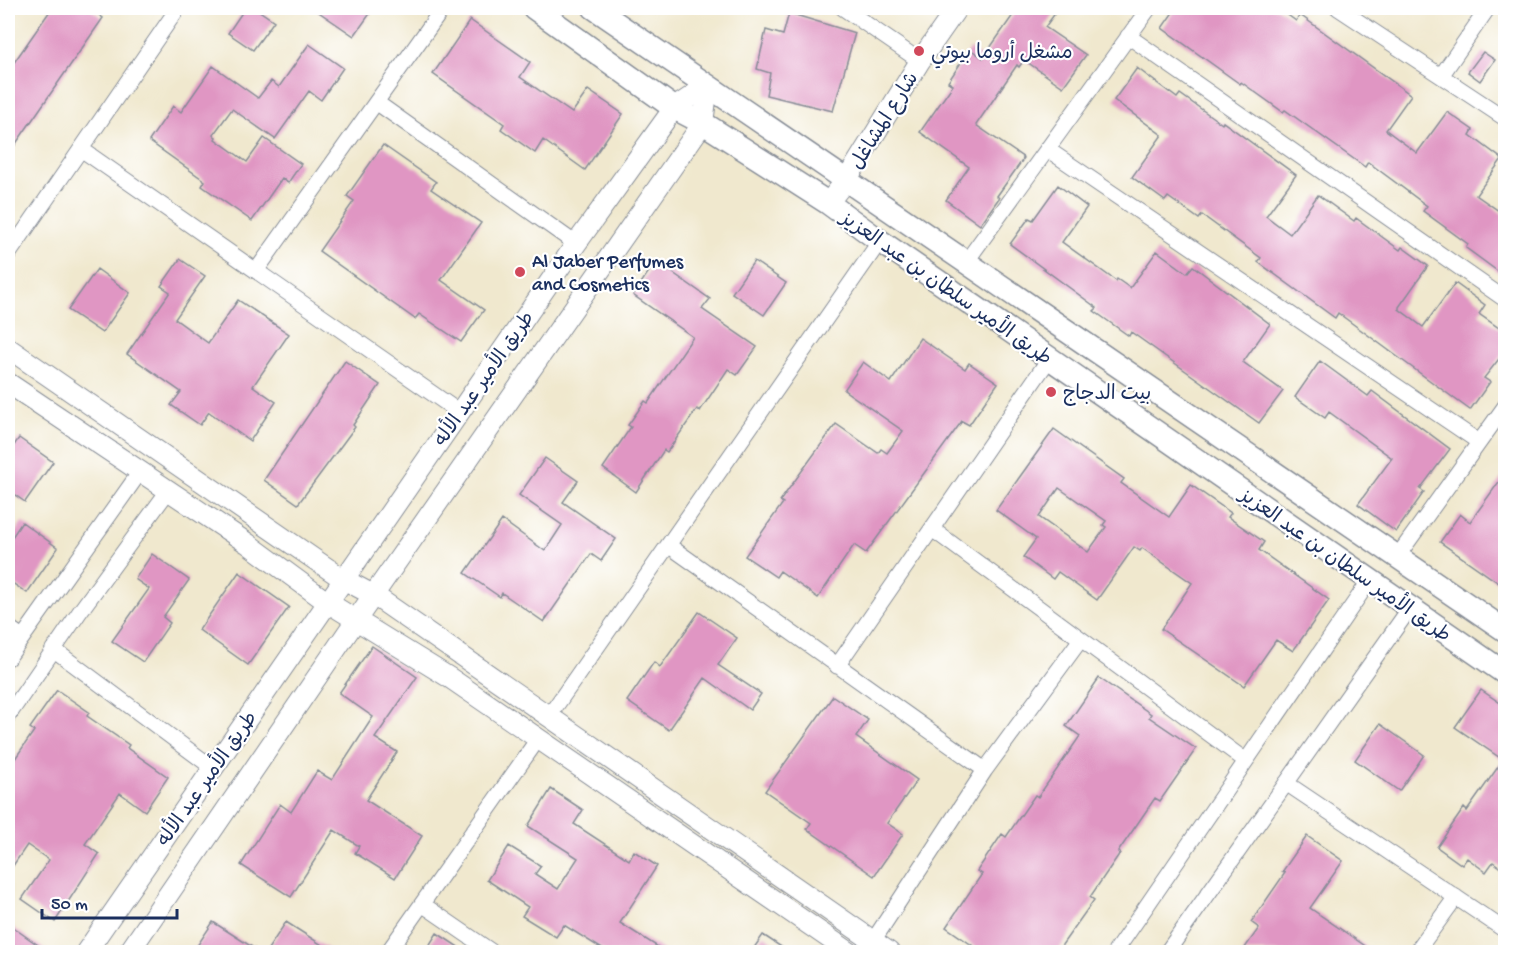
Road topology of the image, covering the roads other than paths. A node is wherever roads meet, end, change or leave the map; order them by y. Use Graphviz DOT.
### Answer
graph roads {
  1 [pos="178,8"];
  2 [pos="443,8"];
  3 [pos="534,8"];
  4 [pos="594,8"];
  5 [pos="843,8"];
  6 [pos="957,8"];
  7 [pos="1149,8"];
  8 [pos="1338,8"];
  9 [pos="1488,8"];
  10 [pos="1128,36"];
  11 [pos="920,61"];
  12 [pos="1441,76"];
  13 [pos="708,85"];
  14 [pos="376,102"];
  15 [pos="674,108"];
  16 [pos="1506,119"];
  17 [pos="703,123"];
  18 [pos="81,149"];
  19 [pos="1047,149"];
  20 [pos="847,178"];
  21 [pos="828,203"];
  22 [pos="880,241"];
  23 [pos="576,244"];
  24 [pos="8,255"];
  25 [pos="966,262"];
  26 [pos="256,271"];
  27 [pos="1506,300"];
  28 [pos="8,348"];
  29 [pos="1049,359"];
  30 [pos="8,383"];
  31 [pos="1506,405"];
  32 [pos="459,412"];
  33 [pos="1479,442"];
  34 [pos="141,472"];
  35 [pos="168,491"];
  36 [pos="932,529"];
  37 [pos="668,545"];
  38 [pos="1397,557"];
  39 [pos="343,579"];
  40 [pos="1370,580"];
  41 [pos="375,596"];
  42 [pos="327,602"];
  43 [pos="1410,608"];
  44 [pos="356,620"];
  45 [pos="8,627"];
  46 [pos="1506,631"];
  47 [pos="22,637"];
  48 [pos="1081,639"];
  49 [pos="54,650"];
  50 [pos="8,658"];
  51 [pos="837,666"];
  52 [pos="1506,674"];
  53 [pos="8,716"];
  54 [pos="549,716"];
  55 [pos="538,739"];
  56 [pos="1246,761"];
  57 [pos="213,768"];
  58 [pos="985,771"];
  59 [pos="1286,783"];
  60 [pos="1455,897"];
  61 [pos="422,904"];
  62 [pos="1506,931"];
  63 [pos="873,941"];
  64 [pos="86,952"];
  65 [pos="129,952"];
  66 [pos="388,952"];
  67 [pos="492,952"];
  68 [pos="849,952"];
  69 [pos="889,952"];
  70 [pos="1115,952"];
  71 [pos="1167,952"];
  72 [pos="1416,952"];
  1 -- 18 [label="street"];
  2 -- 14 [label="street"];
  3 -- 15 [label="main road, طريق الأمير سلطان بن عبد العزيز"];
  4 -- 13 [label="main road, طريق الأمير سلطان بن عبد العزيز"];
  5 -- 11 [label="street"];
  6 -- 11 [label="street, شارع المشاغل"];
  7 -- 10 [label="street"];
  8 -- 12 [label="street"];
  9 -- 12 [label="street"];
  10 -- 19 [label="street"];
  10 -- 27 [label="street"];
  11 -- 20 [label="street, شارع المشاغل"];
  12 -- 16 [label="street"];
  13 -- 15 [label="street, طريق الأمير عبد الأله"];
  13 -- 17 [label="street, طريق الأمير عبد الأله"];
  13 -- 20 [label="main road, طريق الأمير سلطان بن عبد العزيز"];
  14 -- 23 [label="street"];
  14 -- 26 [label="street"];
  15 -- 17 [label="main road, طريق الأمير سلطان بن عبد العزيز"];
  15 -- 23 [label="street, طريق الأمير عبد الأله"];
  17 -- 21 [label="main road, طريق الأمير سلطان بن عبد العزيز"];
  17 -- 41 [label="street, طريق الأمير عبد الأله"];
  18 -- 24 [label="street"];
  18 -- 26 [label="street"];
  19 -- 25 [label="street"];
  19 -- 33 [label="street"];
  20 -- 21 [label="street, شارع المشاغل"];
  20 -- 25 [label="main road, طريق الأمير سلطان بن عبد العزيز"];
  21 -- 22 [label="main road, طريق الأمير سلطان بن عبد العزيز"];
  22 -- 29 [label="main road, طريق الأمير سلطان بن عبد العزيز"];
  22 -- 37 [label="street"];
  23 -- 32 [label="street, طريق الأمير عبد الأله"];
  25 -- 38 [label="main road, طريق الأمير سلطان بن عبد العزيز"];
  26 -- 32 [label="street"];
  28 -- 39 [label="street"];
  29 -- 36 [label="street"];
  29 -- 40 [label="main road, طريق الأمير سلطان بن عبد العزيز"];
  30 -- 34 [label="street"];
  31 -- 33 [label="street"];
  32 -- 39 [label="street, طريق الأمير عبد الأله"];
  33 -- 38 [label="street"];
  34 -- 35 [label="street"];
  34 -- 47 [label="street"];
  35 -- 42 [label="street"];
  35 -- 49 [label="street"];
  36 -- 48 [label="street"];
  36 -- 51 [label="street"];
  37 -- 51 [label="street"];
  37 -- 54 [label="street"];
  38 -- 46 [label="main road, طريق الأمير سلطان بن عبد العزيز"];
  39 -- 41 [label="street"];
  39 -- 42 [label="street, طريق الأمير عبد الأله"];
  40 -- 43 [label="main road, طريق الأمير سلطان بن عبد العزيز"];
  40 -- 56 [label="street"];
  41 -- 44 [label="street, طريق الأمير عبد الأله"];
  41 -- 54 [label="street"];
  42 -- 44 [label="street"];
  42 -- 57 [label="street, طريق الأمير عبد الأله"];
  43 -- 52 [label="main road, طريق الأمير سلطان بن عبد العزيز"];
  43 -- 59 [label="street"];
  44 -- 55 [label="street"];
  44 -- 65 [label="street, طريق الأمير عبد الأله"];
  45 -- 47 [label="street"];
  47 -- 50 [label="street"];
  48 -- 56 [label="street"];
  48 -- 58 [label="street"];
  49 -- 53 [label="street"];
  49 -- 57 [label="street"];
  51 -- 58 [label="street"];
  54 -- 63 [label="street"];
  55 -- 61 [label="street"];
  55 -- 68 [label="street"];
  56 -- 70 [label="street"];
  57 -- 64 [label="street, طريق الأمير عبد الأله"];
  58 -- 63 [label="street"];
  59 -- 60 [label="street"];
  59 -- 71 [label="street"];
  60 -- 62 [label="street"];
  60 -- 72 [label="street"];
  61 -- 66 [label="street"];
  61 -- 67 [label="street"];
  63 -- 69 [label="street"];
}
